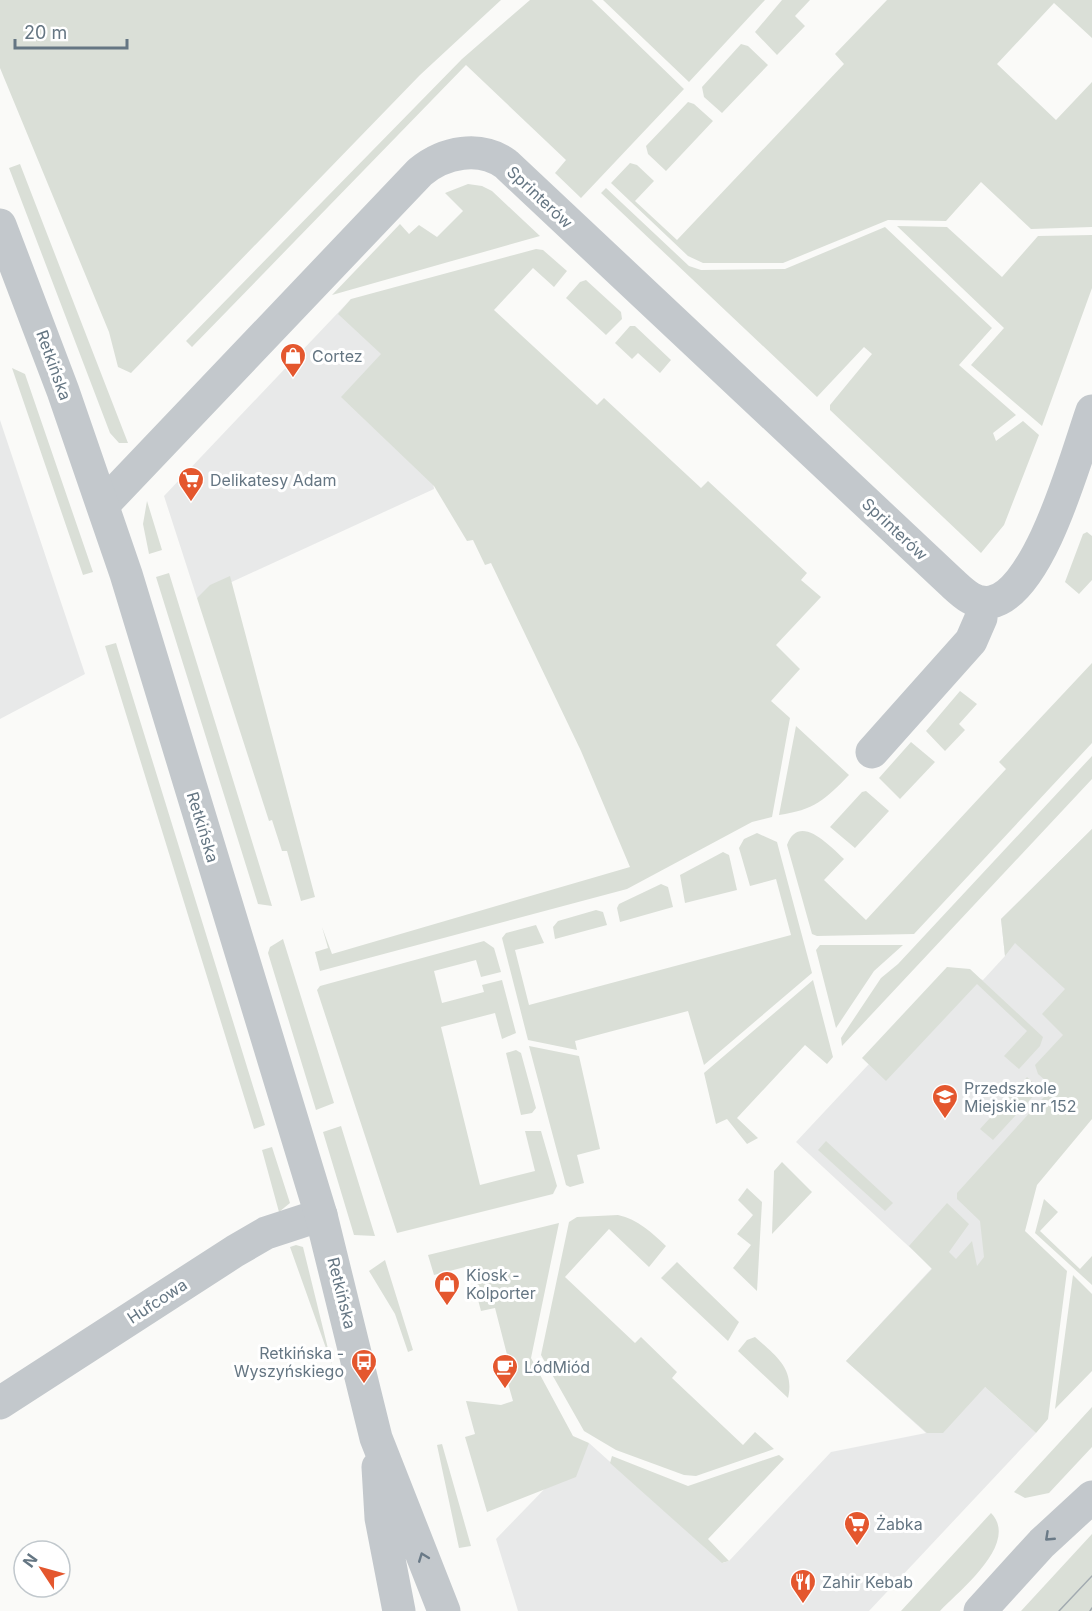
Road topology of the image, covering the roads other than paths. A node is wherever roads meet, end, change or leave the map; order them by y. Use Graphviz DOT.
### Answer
graph roads {
  1 [pos="0,225"];
  2 [pos="1092,411"];
  3 [pos="103,505"];
  4 [pos="982,602"];
  5 [pos="872,752"];
  6 [pos="321,1215"];
  7 [pos="0,1403"];
  8 [pos="376,1438"];
  9 [pos="1092,1497"];
  10 [pos="393,1607"];
  11 [pos="444,1611"];
  12 [pos="980,1611"];
  1 -- 3 [label="street, Retkińska"];
  2 -- 4 [label="street"];
  3 -- 4 [label="street, Sprinterów"];
  3 -- 6 [label="street, Retkińska"];
  4 -- 5 [label="street"];
  6 -- 7 [label="street, Hufcowa"];
  6 -- 8 [label="street, Retkińska"];
  8 -- 10 [label="street, Retkińska"];
  11 -- 8 [label="street, Retkińska, one-way"];
  9 -- 12 [label="street, one-way"];
}
